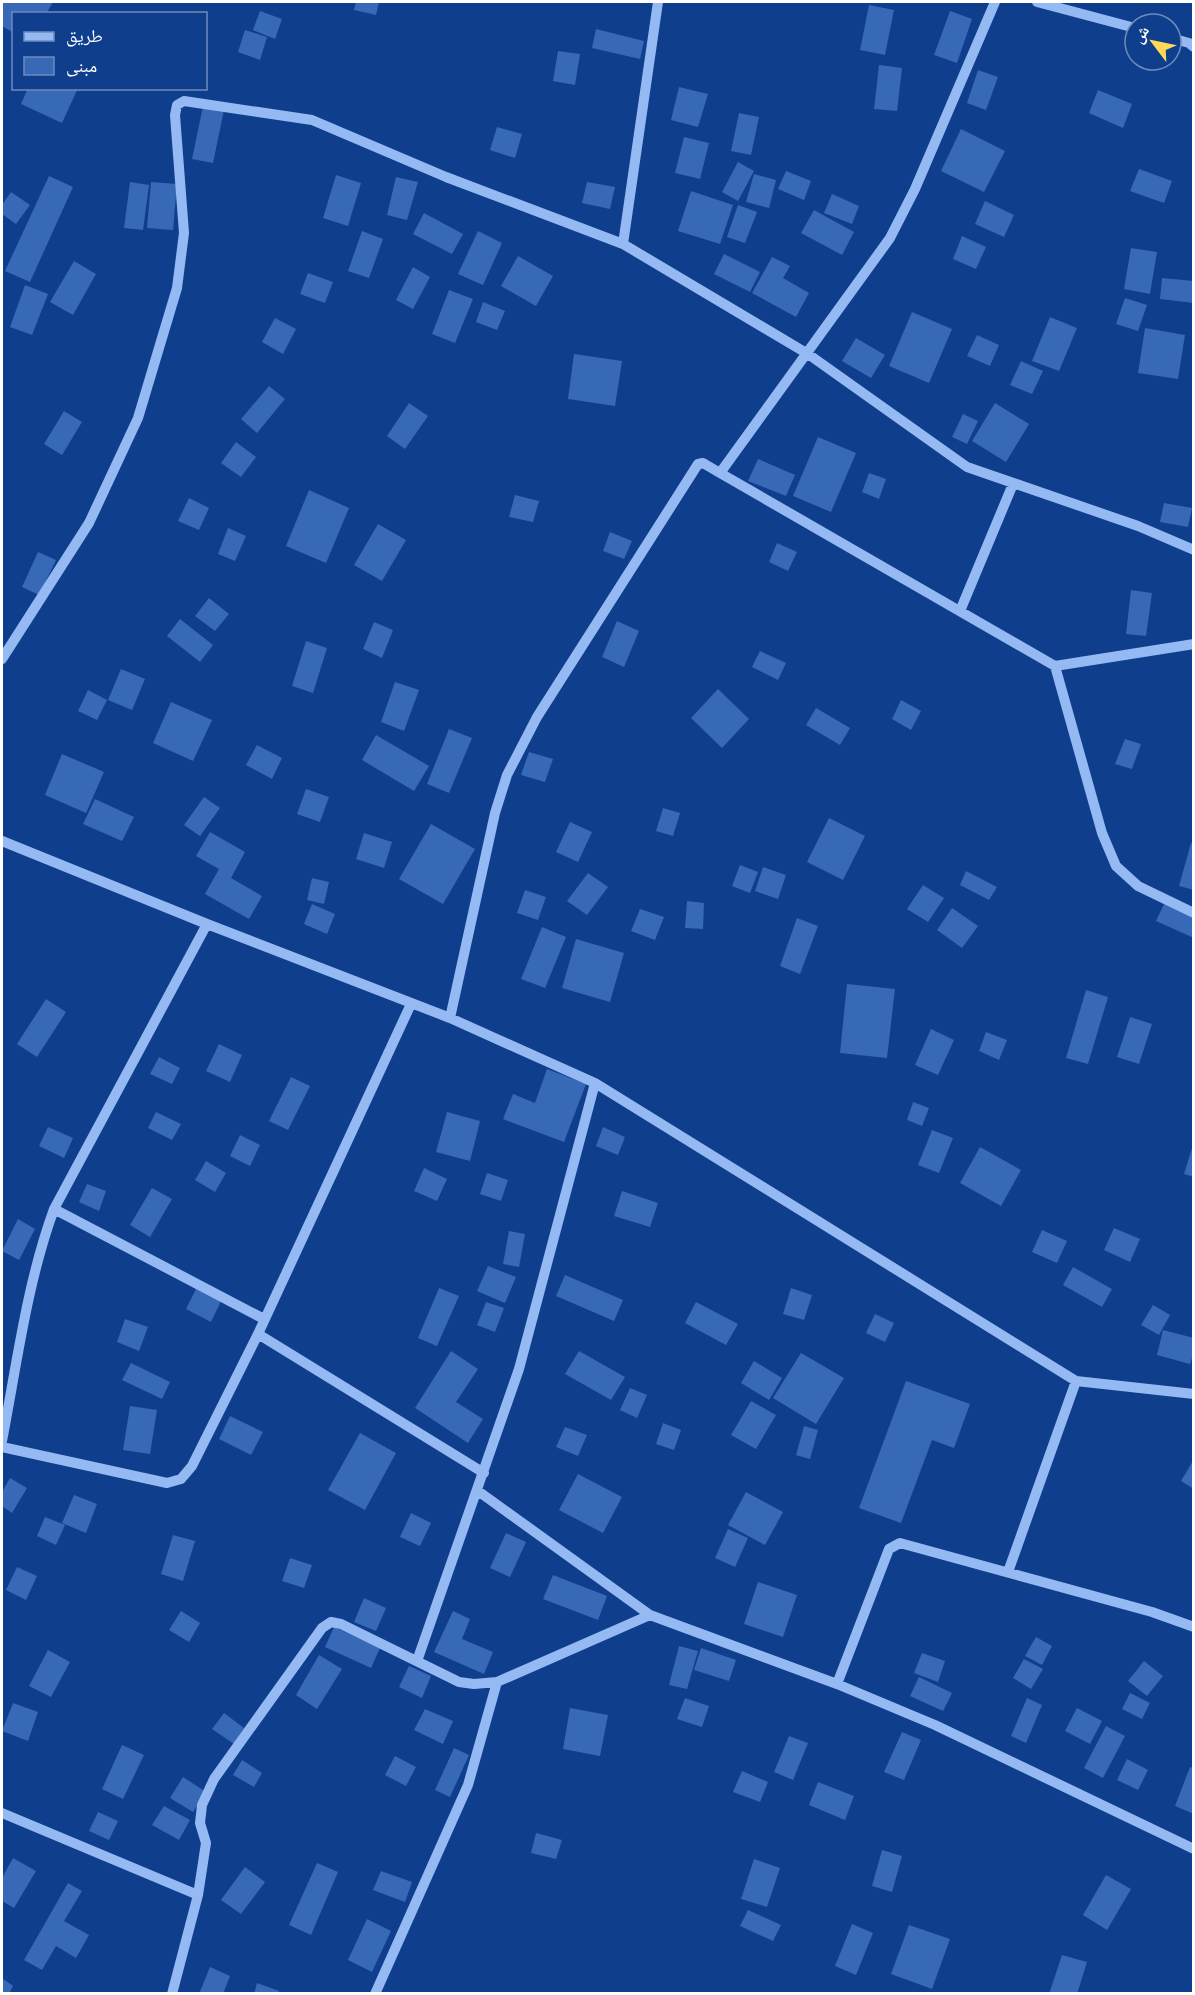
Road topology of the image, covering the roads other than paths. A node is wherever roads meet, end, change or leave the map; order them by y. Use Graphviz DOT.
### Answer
graph roads {
  1 [pos="658,2"];
  2 [pos="995,2"];
  3 [pos="1037,2"];
  4 [pos="1123,25"];
  5 [pos="623,244"];
  6 [pos="808,354"];
  7 [pos="720,473"];
  8 [pos="1013,484"];
  9 [pos="1194,550"];
  10 [pos="960,611"];
  11 [pos="1194,644"];
  12 [pos="2,659"];
  13 [pos="1055,666"];
  14 [pos="2,841"];
  15 [pos="1194,913"];
  16 [pos="207,924"];
  17 [pos="411,1005"];
  18 [pos="450,1018"];
  19 [pos="595,1083"];
  20 [pos="54,1209"];
  21 [pos="264,1319"];
  22 [pos="258,1334"];
  23 [pos="1076,1381"];
  24 [pos="1194,1394"];
  25 [pos="2,1441"];
  26 [pos="2,1447"];
  27 [pos="484,1473"];
  28 [pos="478,1491"];
  29 [pos="1008,1572"];
  30 [pos="650,1616"];
  31 [pos="1194,1627"];
  32 [pos="417,1661"];
  33 [pos="497,1682"];
  34 [pos="837,1684"];
  35 [pos="2,1812"];
  36 [pos="1194,1849"];
  37 [pos="198,1895"];
  38 [pos="172,1994"];
  39 [pos="375,1994"];
  1 -- 5 [label="street"];
  2 -- 6 [label="street"];
  3 -- 4 [label="street"];
  5 -- 6 [label="street"];
  5 -- 12 [label="street"];
  6 -- 7 [label="street"];
  6 -- 8 [label="street"];
  7 -- 10 [label="street"];
  7 -- 18 [label="street"];
  8 -- 9 [label="street"];
  8 -- 10 [label="street"];
  10 -- 13 [label="street"];
  11 -- 13 [label="street"];
  13 -- 15 [label="street"];
  14 -- 16 [label="street"];
  16 -- 17 [label="street"];
  16 -- 20 [label="street"];
  17 -- 18 [label="street"];
  17 -- 21 [label="street"];
  18 -- 19 [label="street"];
  19 -- 23 [label="street"];
  19 -- 27 [label="street"];
  20 -- 21 [label="street"];
  20 -- 25 [label="street"];
  21 -- 22 [label="street"];
  22 -- 26 [label="street"];
  22 -- 27 [label="street"];
  23 -- 24 [label="street"];
  23 -- 29 [label="street"];
  27 -- 28 [label="street"];
  28 -- 30 [label="street"];
  28 -- 32 [label="street"];
  29 -- 31 [label="street"];
  29 -- 34 [label="street"];
  30 -- 33 [label="street"];
  30 -- 34 [label="street"];
  32 -- 33 [label="street"];
  32 -- 37 [label="street"];
  33 -- 39 [label="street"];
  34 -- 36 [label="street"];
  35 -- 37 [label="street"];
  37 -- 38 [label="street"];
}
